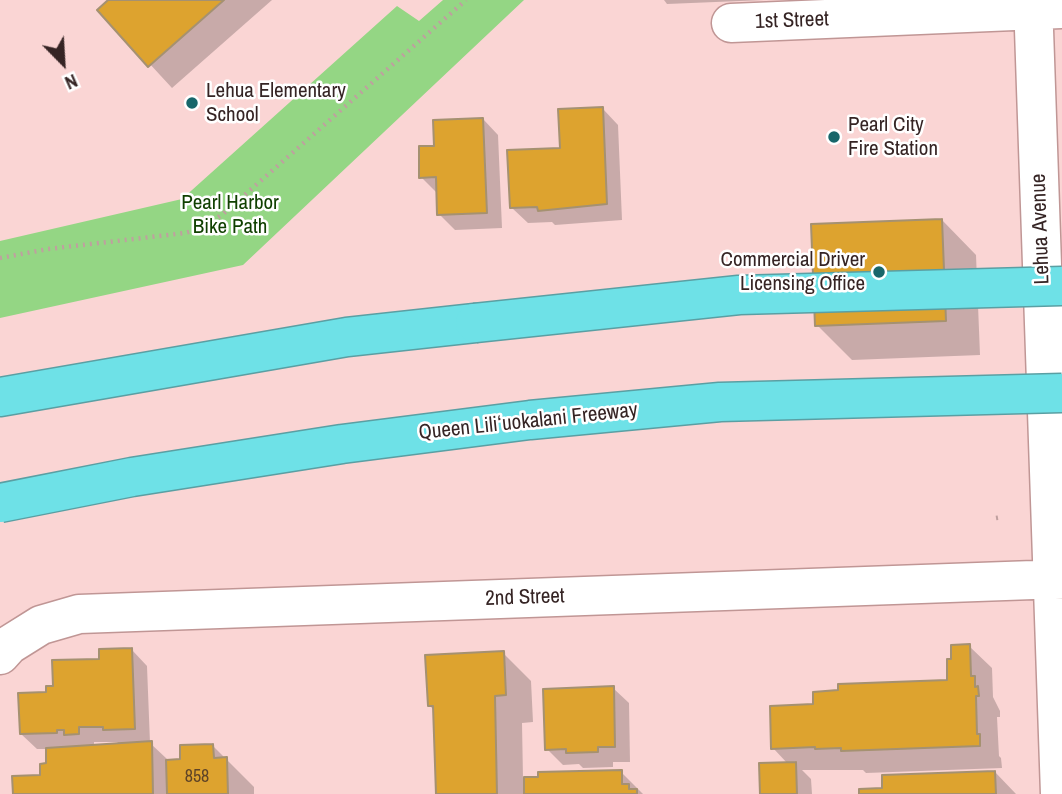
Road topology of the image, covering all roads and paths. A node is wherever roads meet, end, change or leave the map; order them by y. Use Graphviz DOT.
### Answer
graph roads {
  1 [pos="466,0"];
  2 [pos="1043,6"];
  3 [pos="731,23"];
  4 [pos="0,258"];
  5 [pos="1062,286"];
  6 [pos="1062,393"];
  7 [pos="0,397"];
  8 [pos="0,503"];
  9 [pos="1058,579"];
  10 [pos="0,655"];
  11 [pos="1060,794"];
  1 -- 4 [label="path"];
  2 -- 3 [label="street, 1st Street"];
  2 -- 9 [label="street, Lehua Avenue"];
  5 -- 7 [label="highway, bridge"];
  6 -- 8 [label="highway, Queen Liliʻuokalani Freeway, bridge"];
  9 -- 10 [label="street, 2nd Street"];
  9 -- 11 [label="street, Lehua Avenue"];
}
